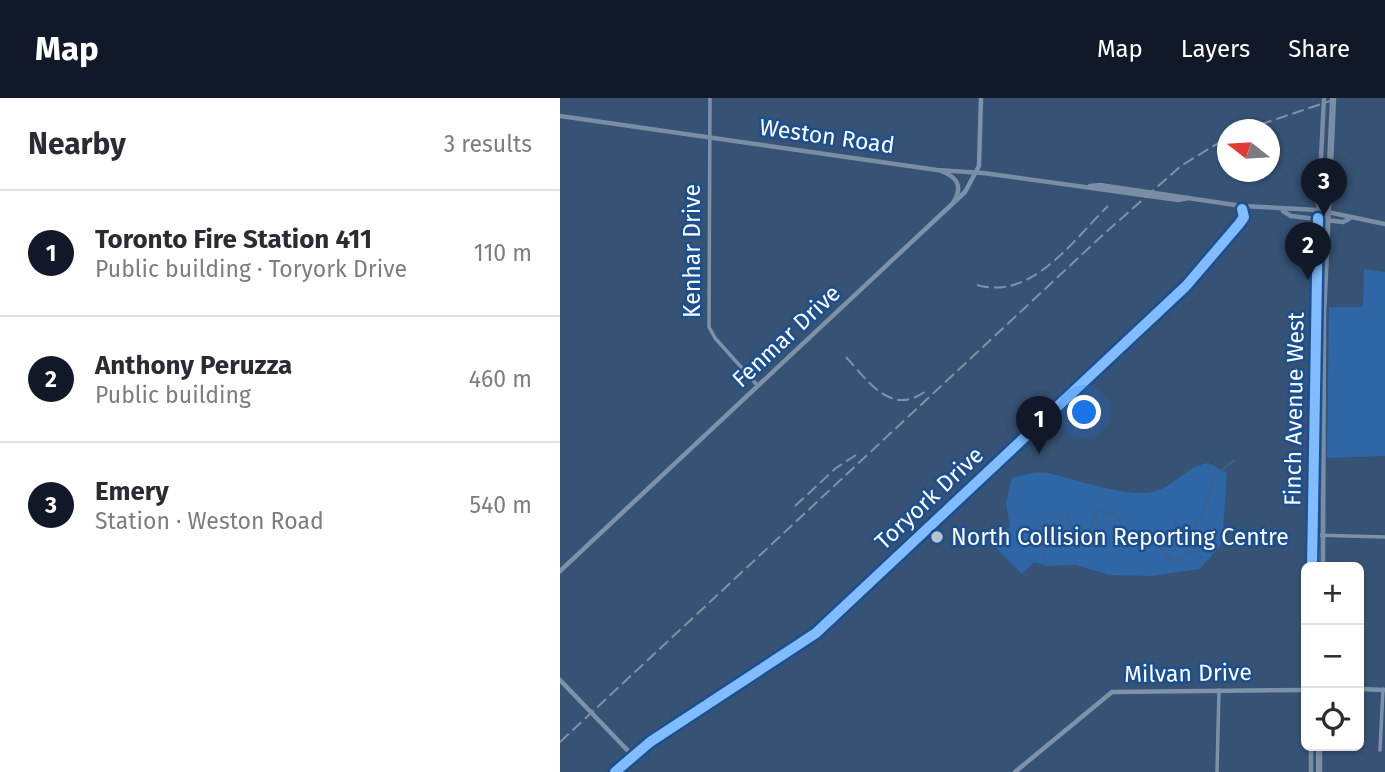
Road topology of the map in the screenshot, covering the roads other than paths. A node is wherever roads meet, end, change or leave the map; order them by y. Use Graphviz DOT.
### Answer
graph roads {
  1 [pos="710,98"];
  2 [pos="981,98"];
  3 [pos="1324,98"];
  4 [pos="1334,98"];
  5 [pos="560,116"];
  6 [pos="710,137"];
  7 [pos="937,170"];
  8 [pos="977,172"];
  9 [pos="954,201"];
  10 [pos="1242,208"];
  11 [pos="1318,210"];
  12 [pos="1283,211"];
  13 [pos="1330,212"];
  14 [pos="1318,218"];
  15 [pos="1349,219"];
  16 [pos="1329,220"];
  17 [pos="1385,225"];
  18 [pos="758,386"];
  19 [pos="1313,535"];
  20 [pos="1322,536"];
  21 [pos="1385,537"];
  22 [pos="1312,562"];
  23 [pos="1322,562"];
  24 [pos="560,571"];
  25 [pos="560,680"];
  26 [pos="1364,689"];
  27 [pos="1219,690"];
  28 [pos="1301,690"];
  29 [pos="1384,690"];
  30 [pos="1380,750"];
  31 [pos="1311,751"];
  32 [pos="1320,751"];
  33 [pos="633,756"];
  34 [pos="615,772"];
  35 [pos="1015,772"];
  36 [pos="1217,772"];
  37 [pos="1311,772"];
  38 [pos="1320,772"];
  1 -- 6 [label="street, Kenhar Drive"];
  2 -- 8 [label="street"];
  3 -- 11 [label="main road, Finch Avenue West"];
  4 -- 13 [label="main road, Finch Avenue West"];
  5 -- 6 [label="main road, Weston Road"];
  6 -- 7 [label="main road, Weston Road"];
  6 -- 18 [label="street, Kenhar Drive"];
  7 -- 8 [label="main road, Weston Road"];
  7 -- 9 [label="main road"];
  8 -- 9 [label="street, Fenmar Drive"];
  8 -- 10 [label="main road, Weston Road"];
  9 -- 18 [label="street, Fenmar Drive"];
  10 -- 12 [label="main road, Weston Road"];
  10 -- 33 [label="street, Toryork Drive"];
  11 -- 12 [label="main road, Weston Road"];
  11 -- 13 [label="main road, Weston Road"];
  11 -- 14 [label="main road, Finch Avenue West"];
  12 -- 14 [label="main road, Weston Road"];
  13 -- 15 [label="main road, Weston Road"];
  13 -- 16 [label="main road, Finch Avenue West"];
  14 -- 16 [label="main road, Weston Road"];
  14 -- 19 [label="main road, Finch Avenue West"];
  15 -- 16 [label="main road, Weston Road"];
  15 -- 17 [label="main road, Weston Road"];
  16 -- 20 [label="main road, Finch Avenue West"];
  18 -- 24 [label="street, Fenmar Drive"];
  19 -- 20 [label="street"];
  19 -- 22 [label="main road, Finch Avenue West"];
  20 -- 21 [label="street"];
  20 -- 23 [label="main road, Finch Avenue West"];
  25 -- 33 [label="street"];
  26 -- 29 [label="street"];
  27 -- 28 [label="street, Milvan Drive"];
  27 -- 35 [label="street, Milvan Drive"];
  27 -- 36 [label="street"];
  29 -- 30 [label="street"];
  31 -- 37 [label="main road"];
  32 -- 38 [label="main road"];
  33 -- 34 [label="street, Toryork Drive"];
}
